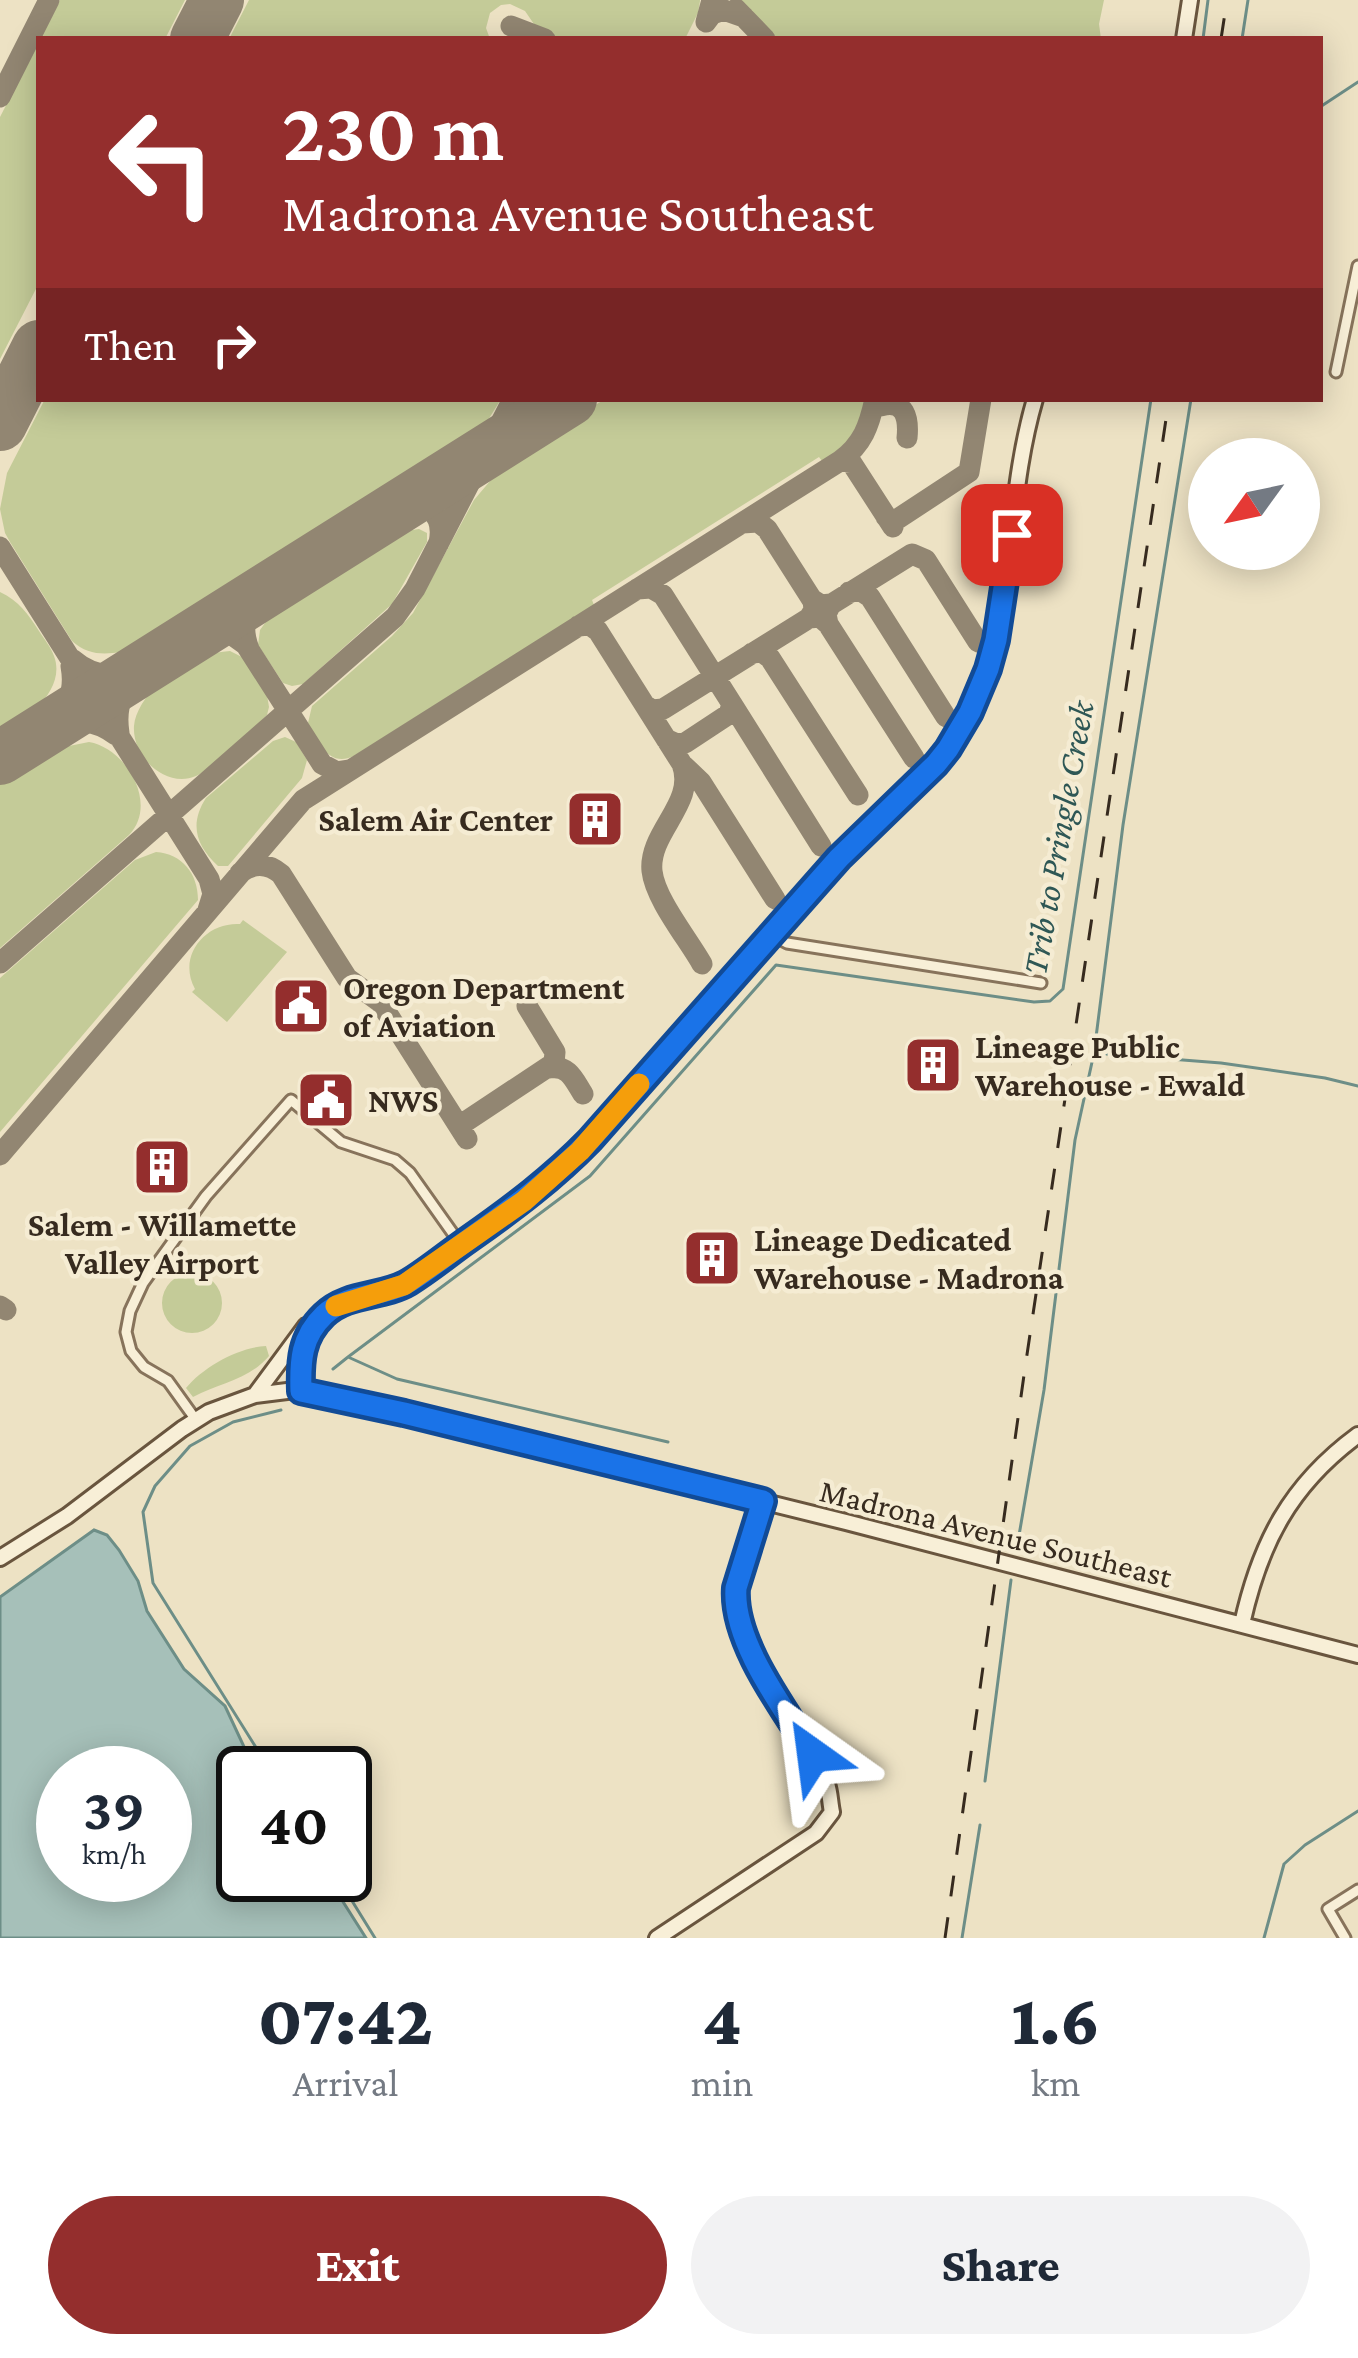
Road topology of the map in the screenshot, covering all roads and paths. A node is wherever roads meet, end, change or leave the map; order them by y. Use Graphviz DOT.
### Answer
graph roads {
  1 [pos="1190,0"];
  2 [pos="1184,36"];
  3 [pos="1358,266"];
  4 [pos="1336,372"];
  5 [pos="1034,402"];
  6 [pos="772,935"];
  7 [pos="1041,983"];
  8 [pos="461,1245"];
  9 [pos="325,1314"];
  10 [pos="301,1391"];
  11 [pos="262,1393"];
  12 [pos="196,1420"];
  13 [pos="1358,1435"];
  14 [pos="763,1501"];
  15 [pos="0,1558"];
  16 [pos="1242,1624"];
  17 [pos="1358,1654"];
  18 [pos="1358,1890"];
  19 [pos="660,1937"];
  20 [pos="1345,1938"];
  1 -- 2 [label="street"];
  3 -- 4 [label="street"];
  5 -- 6 [label="street"];
  6 -- 7 [label="street"];
  6 -- 8 [label="street"];
  8 -- 9 [label="street"];
  8 -- 12 [label="street"];
  9 -- 10 [label="street"];
  9 -- 11 [label="street"];
  10 -- 11 [label="street, Madrona Avenue Southeast"];
  10 -- 14 [label="street, Madrona Avenue Southeast"];
  11 -- 12 [label="street"];
  12 -- 15 [label="street"];
  13 -- 16 [label="street"];
  14 -- 16 [label="street, Madrona Avenue Southeast"];
  14 -- 19 [label="street"];
  16 -- 17 [label="street, Madrona Avenue Southeast"];
  18 -- 20 [label="street"];
}
